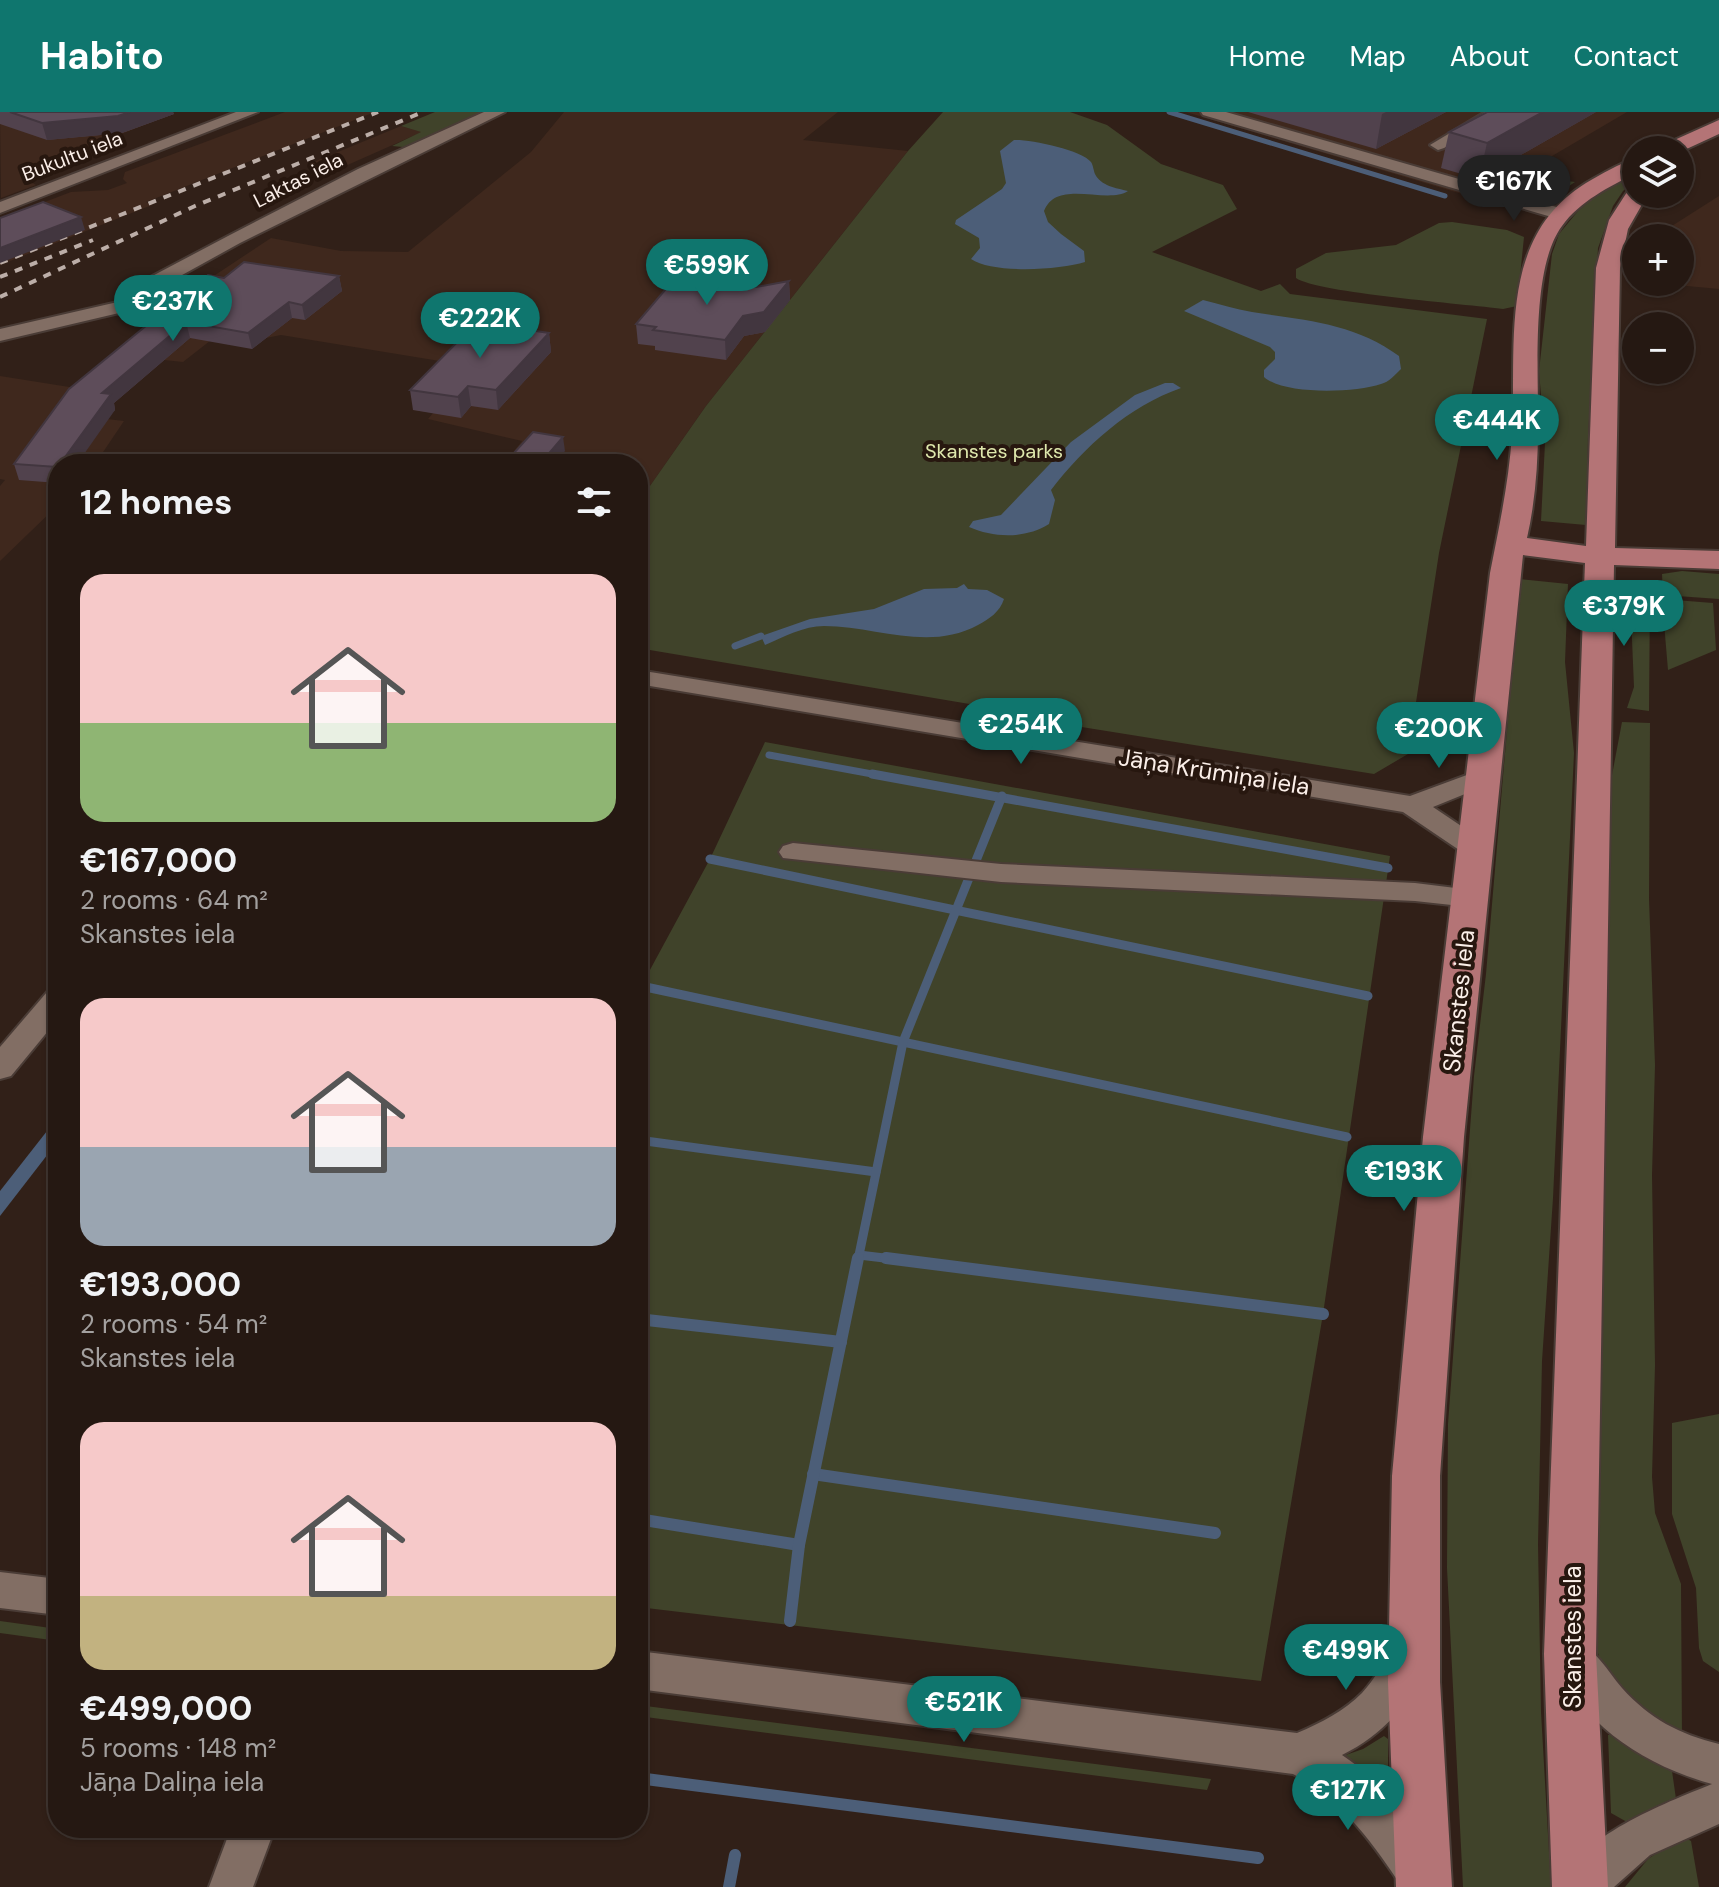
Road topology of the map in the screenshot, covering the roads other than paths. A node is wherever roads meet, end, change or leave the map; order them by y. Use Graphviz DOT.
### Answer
graph roads {
  1 [pos="250,112"];
  2 [pos="497,112"];
  3 [pos="1209,112"];
  4 [pos="1497,112"];
  5 [pos="1287,118"];
  6 [pos="1719,126"];
  7 [pos="1694,138"];
  8 [pos="1318,144"];
  9 [pos="1719,144"];
  10 [pos="1438,145"];
  11 [pos="1694,156"];
  12 [pos="1622,172"];
  13 [pos="0,208"];
  14 [pos="1627,208"];
  15 [pos="1561,214"];
  16 [pos="0,335"];
  17 [pos="1510,545"];
  18 [pos="1600,556"];
  19 [pos="1719,560"];
  20 [pos="648,679"];
  21 [pos="1483,777"];
  22 [pos="1411,805"];
  23 [pos="1475,848"];
  24 [pos="793,852"];
  25 [pos="1470,898"];
  26 [pos="48,1011"];
  27 [pos="0,1068"];
  28 [pos="0,1590"];
  29 [pos="48,1596"];
  30 [pos="1414,1652"];
  31 [pos="1570,1654"];
  32 [pos="648,1671"];
  33 [pos="1298,1754"];
  34 [pos="1719,1765"];
  35 [pos="1719,1802"];
  36 [pos="249,1838"];
  37 [pos="1424,1883"];
  38 [pos="231,1887"];
  39 [pos="1580,1887"];
  1 -- 13 [label="street, Bukultu iela"];
  2 -- 16 [label="street, Laktas iela"];
  3 -- 8 [label="street"];
  4 -- 10 [label="street"];
  5 -- 8 [label="street"];
  6 -- 7 [label="main road"];
  8 -- 15 [label="street"];
  9 -- 11 [label="main road"];
  12 -- 15 [label="main road, Skanstes iela"];
  14 -- 18 [label="main road, Skanstes iela"];
  15 -- 17 [label="main road, Skanstes iela"];
  17 -- 18 [label="main road"];
  17 -- 21 [label="main road, Skanstes iela"];
  18 -- 19 [label="main road"];
  18 -- 31 [label="main road, Skanstes iela"];
  20 -- 22 [label="street, Jāņa Krūmiņa iela"];
  21 -- 22 [label="street, Jāņa Krūmiņa iela"];
  21 -- 23 [label="main road, Skanstes iela"];
  22 -- 23 [label="street, Jāņa Krūmiņa iela"];
  23 -- 25 [label="main road, Skanstes iela"];
  24 -- 25 [label="street"];
  25 -- 30 [label="main road, Skanstes iela"];
  26 -- 27 [label="street"];
  28 -- 29 [label="street"];
  30 -- 33 [label="street"];
  30 -- 37 [label="main road, Skanstes iela"];
  31 -- 34 [label="street"];
  31 -- 39 [label="main road, Skanstes iela"];
  32 -- 33 [label="street"];
  33 -- 37 [label="street"];
  35 -- 39 [label="street"];
  36 -- 38 [label="street"];
}
